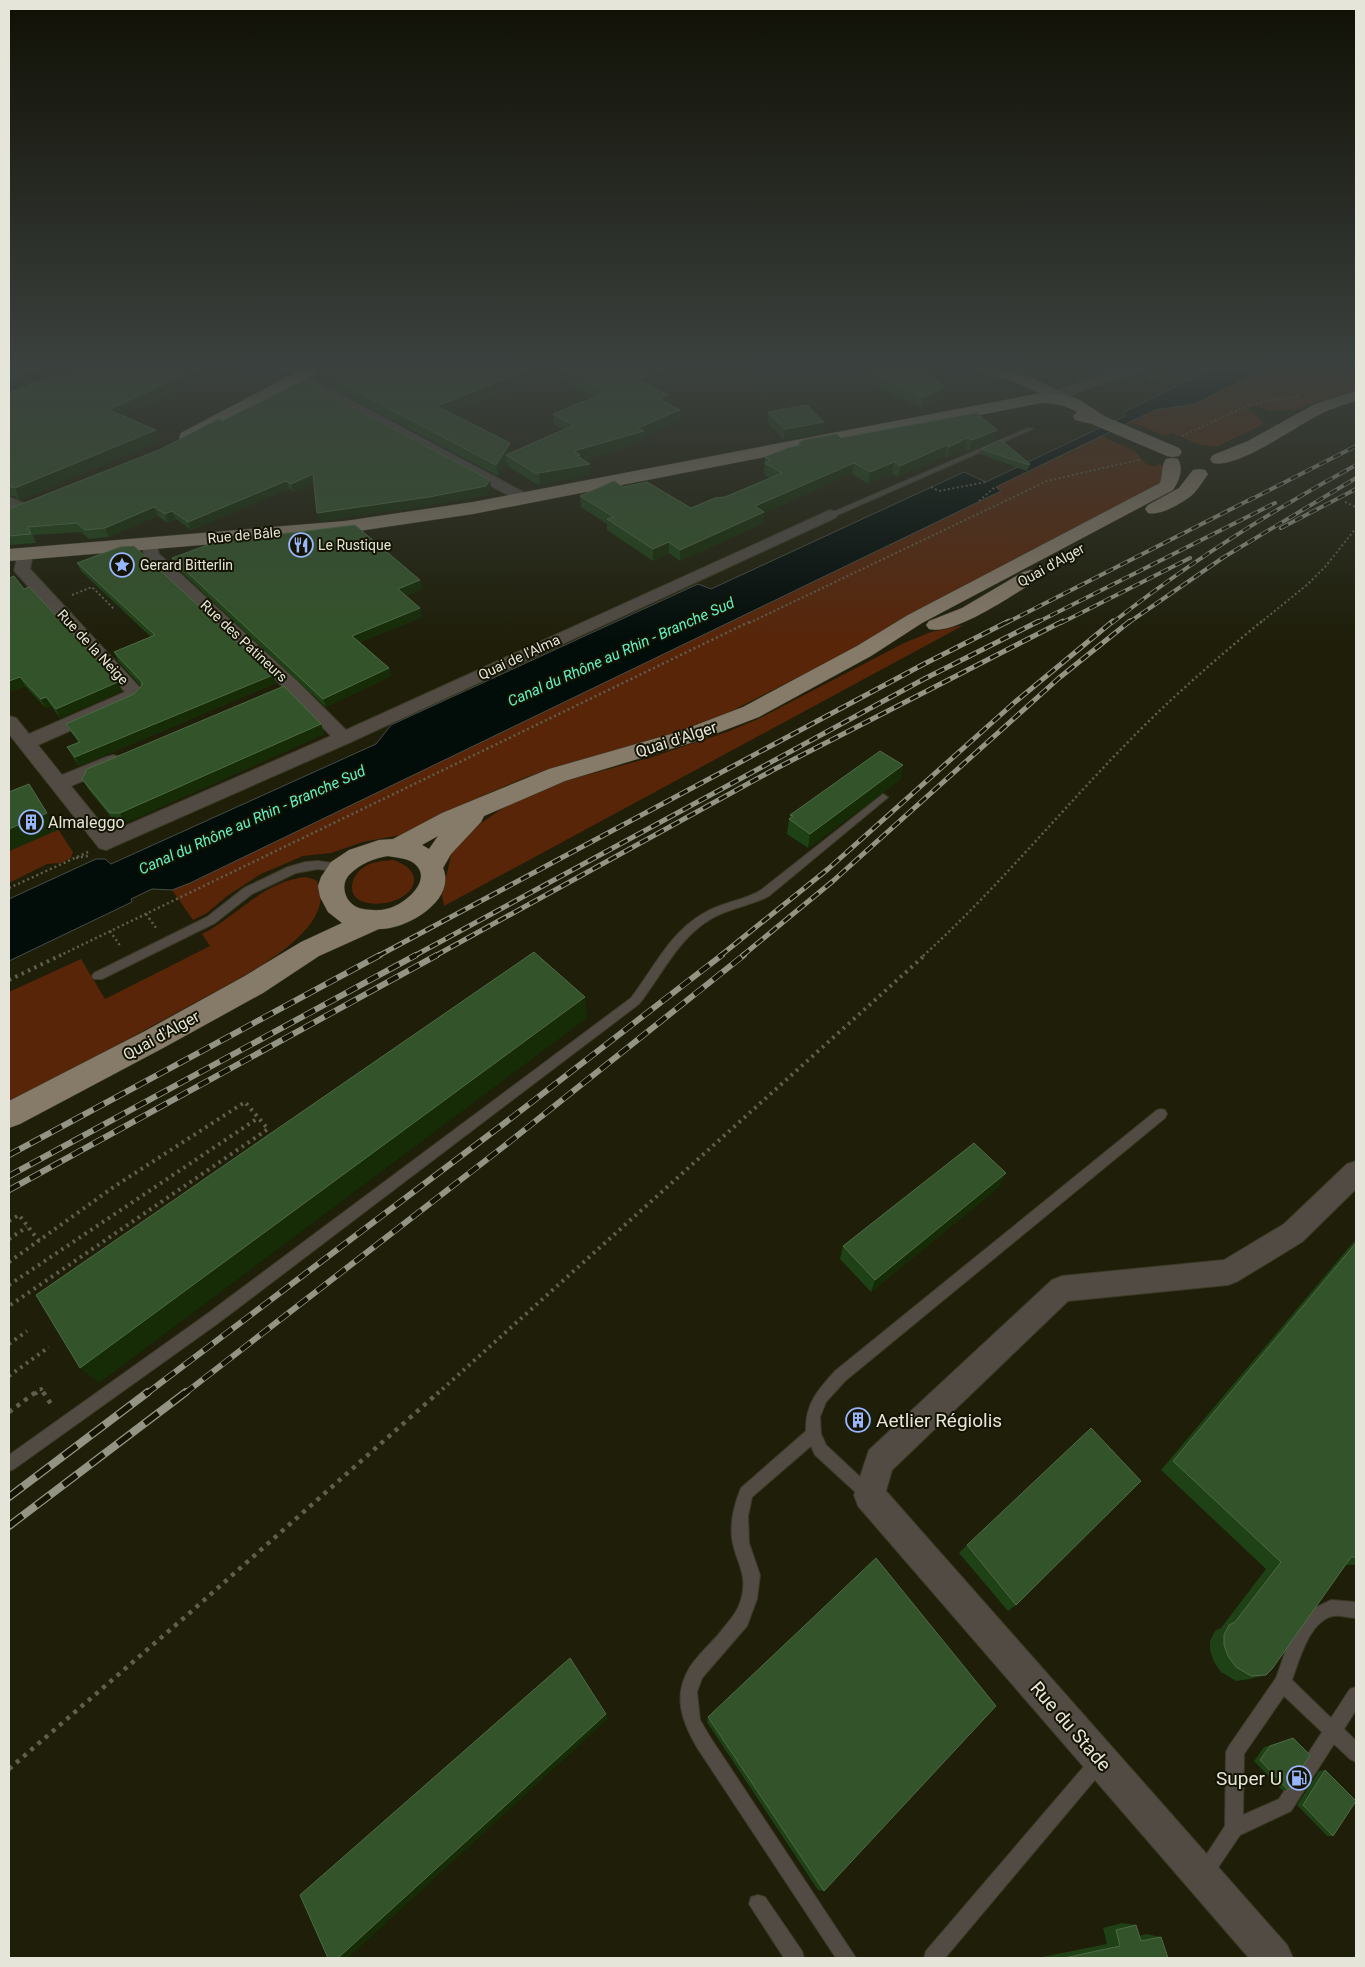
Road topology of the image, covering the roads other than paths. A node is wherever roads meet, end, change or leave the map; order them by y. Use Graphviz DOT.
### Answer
graph roads {
  1 [pos="452,460"];
  2 [pos="725,460"];
  3 [pos="958,460"];
  4 [pos="1173,460"];
  5 [pos="1175,460"];
  6 [pos="1214,460"];
  7 [pos="1199,474"];
  8 [pos="524,498"];
  9 [pos="39,500"];
  10 [pos="13,507"];
  11 [pos="830,515"];
  12 [pos="149,543"];
  13 [pos="17,554"];
  14 [pos="864,651"];
  15 [pos="291,684"];
  16 [pos="274,692"];
  17 [pos="9,722"];
  18 [pos="344,738"];
  19 [pos="26,743"];
  20 [pos="130,754"];
  21 [pos="59,784"];
  22 [pos="884,797"];
  23 [pos="480,808"];
  24 [pos="398,847"];
  25 [pos="340,868"];
  26 [pos="432,868"];
  27 [pos="334,902"];
  28 [pos="372,921"];
  29 [pos="310,949"];
  30 [pos="98,976"];
  31 [pos="1161,1114"];
  32 [pos="9,1115"];
  33 [pos="1356,1172"];
  34 [pos="814,1434"];
  35 [pos="9,1464"];
  36 [pos="869,1495"];
  37 [pos="1356,1610"];
  38 [pos="1283,1683"];
  39 [pos="1356,1695"];
  40 [pos="1333,1731"];
  41 [pos="1356,1753"];
  42 [pos="1101,1760"];
  43 [pos="1234,1828"];
  44 [pos="1202,1875"];
  45 [pos="758,1904"];
  46 [pos="795,1958"];
  47 [pos="847,1958"];
  48 [pos="932,1958"];
  49 [pos="1274,1958"];
  1 -- 8 [label="street"];
  2 -- 8 [label="main road, Rue de Bâle"];
  3 -- 11 [label="lane, Quai de l'Alma"];
  4 -- 14 [label="main road, Quai d'Alger"];
  5 -- 7 [label="main road"];
  6 -- 7 [label="main road"];
  7 -- 14 [label="main road, Quai d'Alger"];
  8 -- 12 [label="main road, Rue de Bâle"];
  9 -- 10 [label="main road"];
  11 -- 18 [label="street, Quai de l'Alma"];
  12 -- 13 [label="main road, Rue de Bâle"];
  12 -- 15 [label="street, Rue des Patineurs"];
  13 -- 19 [label="street, Rue de la Neige"];
  14 -- 23 [label="main road, Quai d'Alger"];
  15 -- 16 [label="street"];
  15 -- 18 [label="street, Rue des Patineurs"];
  17 -- 19 [label="street"];
  18 -- 21 [label="street, Quai de l'Alma"];
  19 -- 21 [label="street"];
  20 -- 21 [label="street"];
  22 -- 35 [label="lane"];
  23 -- 24 [label="main road, Quai d'Alger"];
  23 -- 26 [label="main road, Quai d'Alger"];
  24 -- 25 [label="main road, Quai d'Alger"];
  24 -- 26 [label="main road, Quai d'Alger"];
  25 -- 27 [label="main road"];
  25 -- 30 [label="lane"];
  26 -- 28 [label="main road, Quai d'Alger"];
  27 -- 28 [label="main road, Quai d'Alger"];
  27 -- 29 [label="main road"];
  28 -- 29 [label="main road, Quai d'Alger"];
  29 -- 32 [label="main road, Quai d'Alger"];
  31 -- 34 [label="lane"];
  33 -- 36 [label="street"];
  34 -- 36 [label="lane"];
  34 -- 47 [label="lane"];
  36 -- 42 [label="street, Rue du Stade"];
  37 -- 38 [label="lane"];
  38 -- 40 [label="lane"];
  38 -- 43 [label="lane"];
  39 -- 40 [label="lane"];
  40 -- 41 [label="lane"];
  40 -- 43 [label="lane"];
  42 -- 44 [label="street, Rue du Stade"];
  42 -- 48 [label="lane"];
  43 -- 44 [label="lane"];
  44 -- 49 [label="street, Rue du Stade"];
  45 -- 46 [label="lane"];
}
